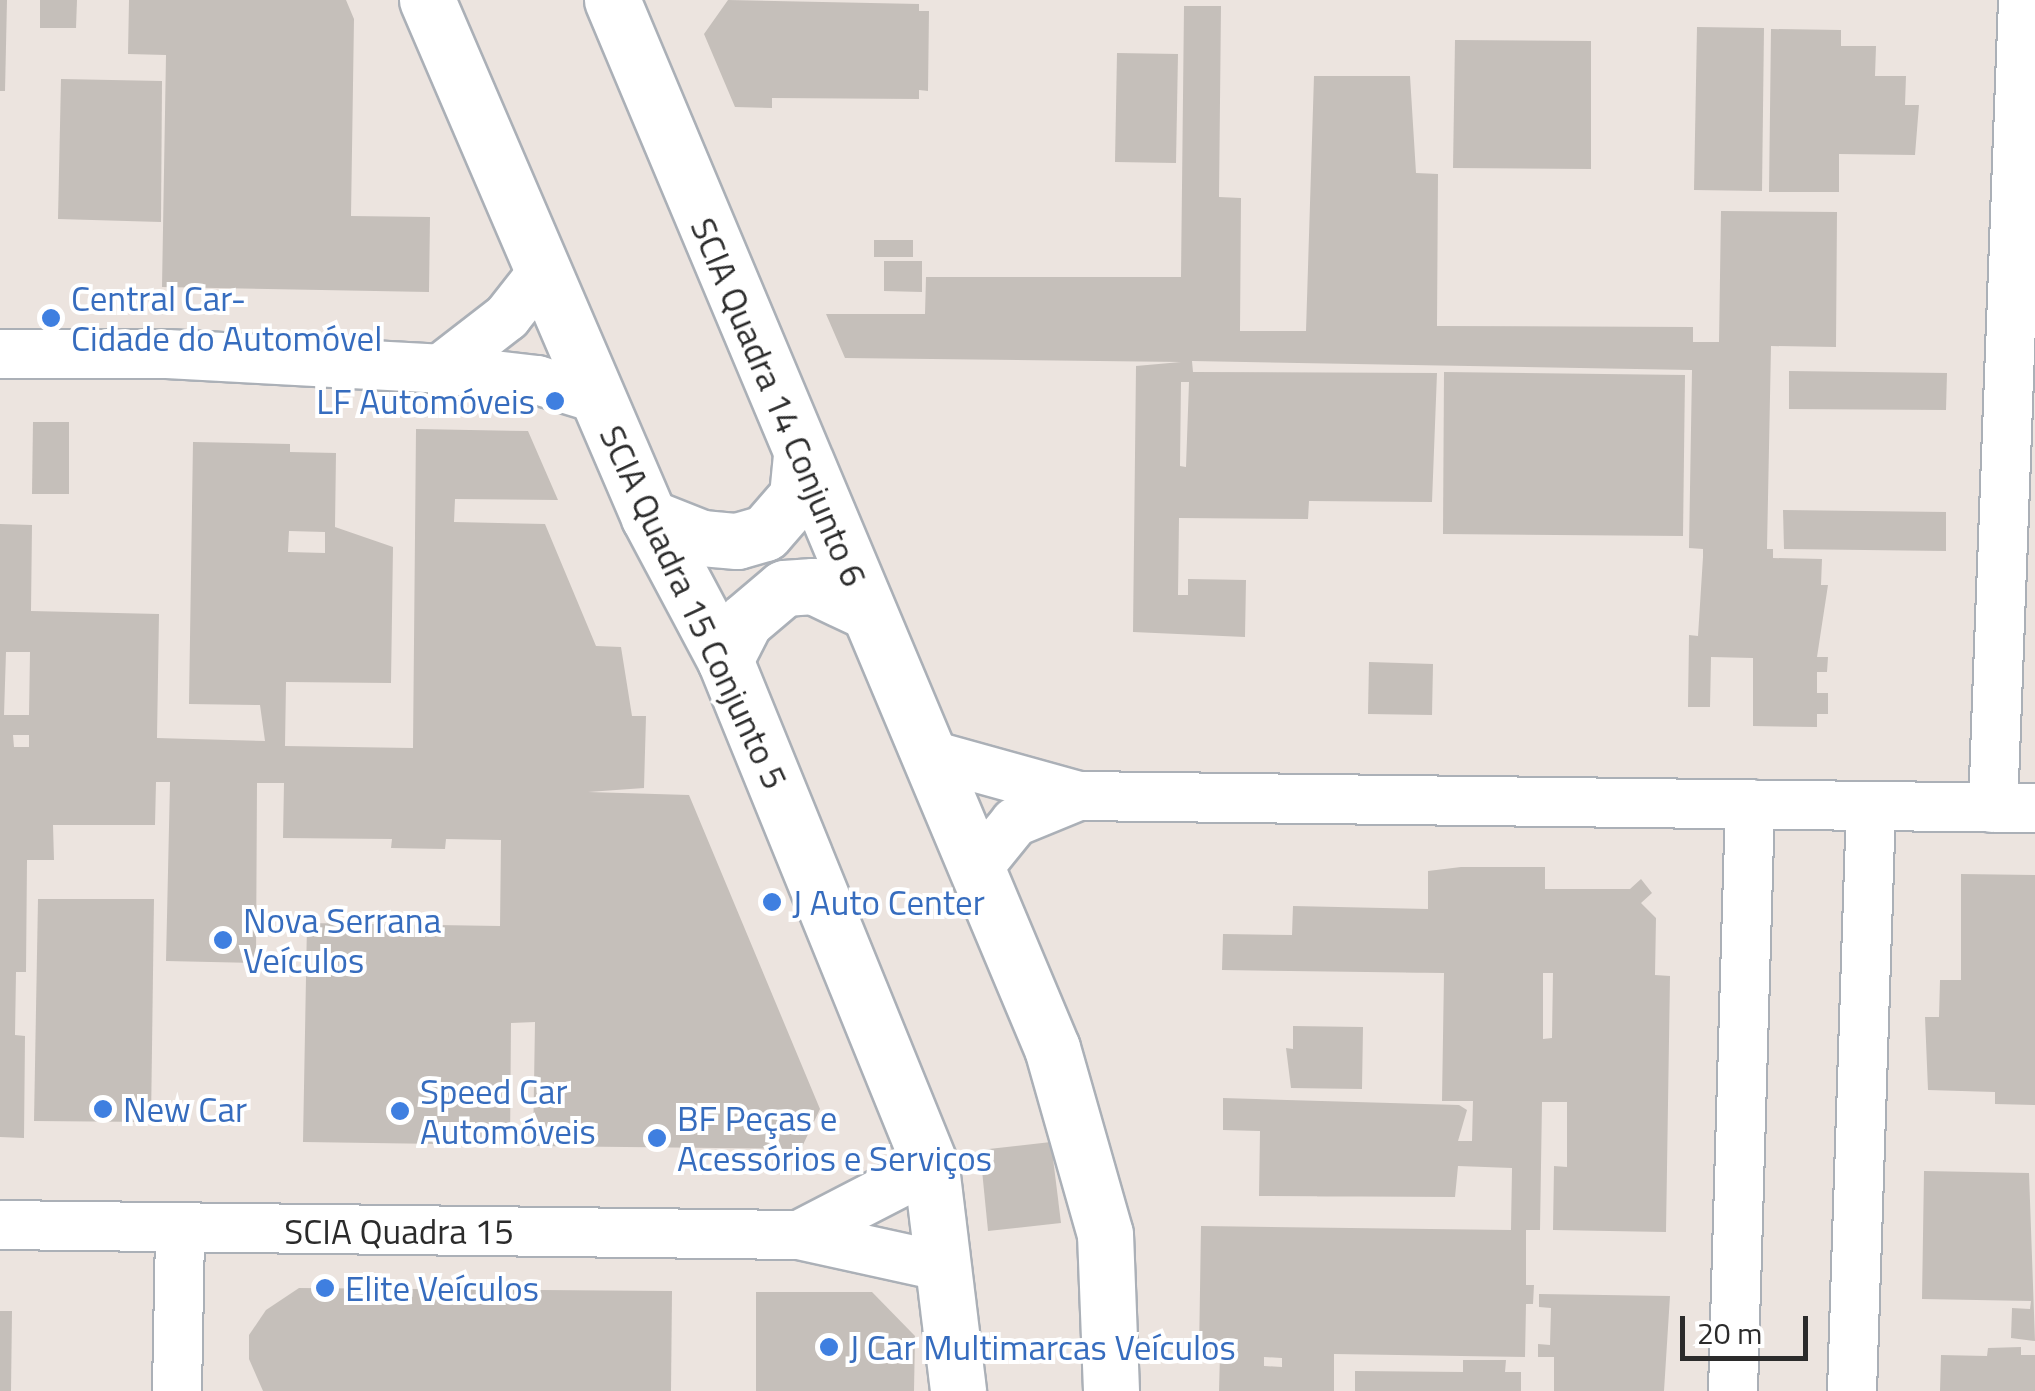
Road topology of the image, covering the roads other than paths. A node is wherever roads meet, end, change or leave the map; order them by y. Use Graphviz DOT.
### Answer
graph roads {
  1 [pos="426,0"];
  2 [pos="612,0"];
  3 [pos="2023,0"];
  4 [pos="544,270"];
  5 [pos="0,354"];
  6 [pos="440,369"];
  7 [pos="599,399"];
  8 [pos="800,455"];
  9 [pos="649,517"];
  10 [pos="866,611"];
  11 [pos="725,660"];
  12 [pos="927,754"];
  13 [pos="1078,796"];
  14 [pos="1750,804"];
  15 [pos="1871,806"];
  16 [pos="2014,808"];
  17 [pos="976,870"];
  18 [pos="939,1217"];
  19 [pos="0,1224"];
  20 [pos="180,1230"];
  21 [pos="798,1236"];
  22 [pos="177,1391"];
  23 [pos="958,1391"];
  24 [pos="1111,1391"];
  25 [pos="1733,1391"];
  26 [pos="1852,1391"];
  1 -- 4 [label="main road, SCIA Quadra 15 Conjunto 5"];
  2 -- 8 [label="main road, SCIA Quadra 14 Conjunto 6"];
  3 -- 16 [label="street"];
  4 -- 6 [label="street"];
  4 -- 7 [label="main road, SCIA Quadra 15 Conjunto 5"];
  5 -- 6 [label="street"];
  6 -- 7 [label="street"];
  7 -- 9 [label="main road, SCIA Quadra 15 Conjunto 5"];
  8 -- 9 [label="main road"];
  8 -- 10 [label="main road, SCIA Quadra 14 Conjunto 6"];
  9 -- 11 [label="main road, SCIA Quadra 15 Conjunto 5"];
  10 -- 11 [label="main road"];
  10 -- 12 [label="main road, SCIA Quadra 14 Conjunto 6"];
  11 -- 18 [label="main road, SCIA Quadra 15 Conjunto 5"];
  12 -- 13 [label="street"];
  12 -- 17 [label="main road, SCIA Quadra 14 Conjunto 6"];
  13 -- 14 [label="street"];
  13 -- 17 [label="street"];
  14 -- 15 [label="street"];
  14 -- 25 [label="street"];
  15 -- 16 [label="street"];
  15 -- 26 [label="street"];
  17 -- 24 [label="main road, SCIA Quadra 14 Conjunto 6"];
  18 -- 21 [label="street, SCIA Quadra 15"];
  18 -- 21 [label="street, SCIA Quadra 15"];
  18 -- 23 [label="main road, SCIA Quadra 15 Conjunto 5"];
  19 -- 20 [label="street, SCIA Quadra 15"];
  20 -- 21 [label="street, SCIA Quadra 15"];
  20 -- 22 [label="street"];
}
